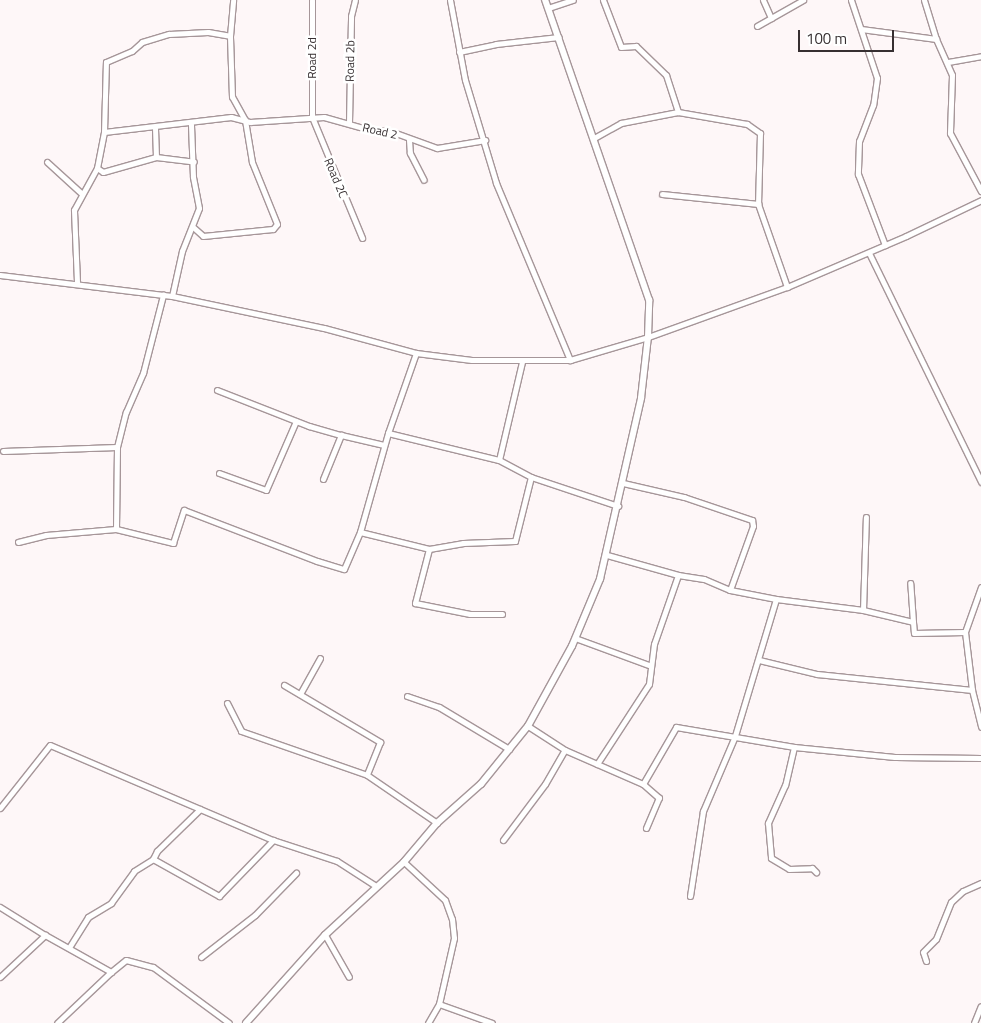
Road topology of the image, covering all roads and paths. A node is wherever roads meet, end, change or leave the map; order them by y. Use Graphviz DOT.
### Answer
graph roads {
  1 [pos="232,0"];
  2 [pos="312,0"];
  3 [pos="355,0"];
  4 [pos="450,0"];
  5 [pos="545,0"];
  6 [pos="573,0"];
  7 [pos="603,0"];
  8 [pos="763,0"];
  9 [pos="803,0"];
  10 [pos="851,0"];
  11 [pos="924,0"];
  12 [pos="548,8"];
  13 [pos="771,18"];
  14 [pos="757,26"];
  15 [pos="861,29"];
  16 [pos="230,36"];
  17 [pos="559,37"];
  18 [pos="936,39"];
  19 [pos="459,52"];
  20 [pos="981,56"];
  21 [pos="948,62"];
  22 [pos="678,112"];
  23 [pos="312,117"];
  24 [pos="245,120"];
  25 [pos="349,123"];
  26 [pos="191,124"];
  27 [pos="155,128"];
  28 [pos="104,132"];
  29 [pos="594,138"];
  30 [pos="409,140"];
  31 [pos="485,140"];
  32 [pos="156,157"];
  33 [pos="47,162"];
  34 [pos="194,162"];
  35 [pos="97,168"];
  36 [pos="424,180"];
  37 [pos="981,191"];
  38 [pos="82,194"];
  39 [pos="662,194"];
  40 [pos="981,200"];
  41 [pos="758,204"];
  42 [pos="193,227"];
  43 [pos="362,238"];
  44 [pos="885,245"];
  45 [pos="869,253"];
  46 [pos="0,275"];
  47 [pos="77,282"];
  48 [pos="787,286"];
  49 [pos="163,295"];
  50 [pos="172,296"];
  51 [pos="648,337"];
  52 [pos="416,353"];
  53 [pos="570,360"];
  54 [pos="522,362"];
  55 [pos="217,390"];
  56 [pos="296,421"];
  57 [pos="388,433"];
  58 [pos="341,435"];
  59 [pos="384,445"];
  60 [pos="117,446"];
  61 [pos="3,452"];
  62 [pos="499,460"];
  63 [pos="219,473"];
  64 [pos="531,477"];
  65 [pos="323,479"];
  66 [pos="981,482"];
  67 [pos="623,483"];
  68 [pos="619,506"];
  69 [pos="866,517"];
  70 [pos="116,529"];
  71 [pos="360,532"];
  72 [pos="18,542"];
  73 [pos="429,549"];
  74 [pos="606,555"];
  75 [pos="678,575"];
  76 [pos="910,583"];
  77 [pos="981,587"];
  78 [pos="730,590"];
  79 [pos="776,598"];
  80 [pos="862,610"];
  81 [pos="502,614"];
  82 [pos="914,622"];
  83 [pos="965,632"];
  84 [pos="575,638"];
  85 [pos="320,658"];
  86 [pos="759,660"];
  87 [pos="651,666"];
  88 [pos="284,685"];
  89 [pos="972,690"];
  90 [pos="300,694"];
  91 [pos="407,696"];
  92 [pos="978,699"];
  93 [pos="227,703"];
  94 [pos="528,726"];
  95 [pos="981,727"];
  96 [pos="735,736"];
  97 [pos="794,747"];
  98 [pos="509,750"];
  99 [pos="565,750"];
  100 [pos="981,758"];
  101 [pos="597,764"];
  102 [pos="367,775"];
  103 [pos="643,784"];
  104 [pos="0,808"];
  105 [pos="200,809"];
  106 [pos="437,824"];
  107 [pos="646,828"];
  108 [pos="273,840"];
  109 [pos="503,840"];
  110 [pos="153,859"];
  111 [pos="404,862"];
  112 [pos="816,872"];
  113 [pos="296,873"];
  114 [pos="981,883"];
  115 [pos="376,886"];
  116 [pos="690,896"];
  117 [pos="0,907"];
  118 [pos="45,934"];
  119 [pos="325,935"];
  120 [pos="70,946"];
  121 [pos="201,957"];
  122 [pos="926,961"];
  123 [pos="111,972"];
  124 [pos="0,977"];
  125 [pos="349,977"];
  126 [pos="439,1004"];
  127 [pos="981,1006"];
  128 [pos="57,1023"];
  129 [pos="229,1023"];
  130 [pos="246,1023"];
  131 [pos="428,1023"];
  132 [pos="492,1023"];
  133 [pos="974,1023"];
  1 -- 16 [label="street"];
  2 -- 23 [label="street, Road 2d"];
  3 -- 25 [label="street, Road 2b"];
  4 -- 19 [label="street"];
  5 -- 12 [label="street"];
  6 -- 12 [label="street"];
  7 -- 22 [label="street"];
  8 -- 13 [label="street"];
  9 -- 13 [label="street"];
  10 -- 15 [label="street"];
  11 -- 18 [label="street"];
  12 -- 17 [label="street"];
  13 -- 14 [label="street"];
  15 -- 18 [label="street"];
  15 -- 44 [label="street"];
  16 -- 24 [label="street"];
  16 -- 28 [label="street"];
  17 -- 19 [label="street"];
  17 -- 29 [label="street"];
  18 -- 21 [label="street"];
  19 -- 31 [label="street"];
  20 -- 21 [label="street"];
  21 -- 37 [label="street"];
  22 -- 29 [label="street"];
  22 -- 41 [label="street"];
  23 -- 24 [label="street, Road 2"];
  23 -- 25 [label="street, Road 2"];
  23 -- 43 [label="street, Road 2C"];
  24 -- 26 [label="street, Road 2"];
  24 -- 42 [label="street"];
  25 -- 30 [label="street, Road 2"];
  26 -- 27 [label="street, Road 2"];
  26 -- 34 [label="street"];
  27 -- 28 [label="street, Road 2"];
  27 -- 32 [label="street"];
  28 -- 35 [label="street"];
  29 -- 51 [label="street"];
  30 -- 31 [label="street, Road 2"];
  30 -- 36 [label="street"];
  31 -- 53 [label="street"];
  32 -- 34 [label="street"];
  32 -- 35 [label="street"];
  33 -- 38 [label="street"];
  34 -- 42 [label="street"];
  35 -- 38 [label="street"];
  38 -- 47 [label="street"];
  39 -- 41 [label="street"];
  40 -- 44 [label="street"];
  41 -- 48 [label="street"];
  42 -- 50 [label="street"];
  44 -- 45 [label="street"];
  45 -- 48 [label="street"];
  45 -- 66 [label="street"];
  46 -- 47 [label="street"];
  47 -- 49 [label="street"];
  48 -- 51 [label="street"];
  49 -- 50 [label="street"];
  49 -- 60 [label="street"];
  50 -- 52 [label="street"];
  51 -- 53 [label="street"];
  51 -- 67 [label="street"];
  52 -- 54 [label="street"];
  52 -- 57 [label="street"];
  53 -- 54 [label="street"];
  54 -- 62 [label="street"];
  55 -- 56 [label="street"];
  56 -- 58 [label="street"];
  56 -- 63 [label="street"];
  57 -- 59 [label="street"];
  57 -- 62 [label="street"];
  58 -- 59 [label="street"];
  58 -- 65 [label="street"];
  59 -- 71 [label="street"];
  60 -- 61 [label="street"];
  60 -- 70 [label="street"];
  62 -- 64 [label="street"];
  64 -- 68 [label="street"];
  64 -- 73 [label="street"];
  67 -- 68 [label="street"];
  67 -- 78 [label="street"];
  68 -- 74 [label="street"];
  69 -- 80 [label="street"];
  70 -- 71 [label="street"];
  70 -- 72 [label="street"];
  71 -- 73 [label="street"];
  73 -- 81 [label="street"];
  74 -- 75 [label="street"];
  74 -- 84 [label="street"];
  75 -- 78 [label="street"];
  75 -- 87 [label="street"];
  76 -- 82 [label="street"];
  77 -- 83 [label="street"];
  78 -- 79 [label="street"];
  79 -- 80 [label="street"];
  79 -- 86 [label="street"];
  80 -- 82 [label="street"];
  82 -- 83 [label="street"];
  83 -- 89 [label="street"];
  84 -- 87 [label="street"];
  84 -- 94 [label="street"];
  85 -- 90 [label="street"];
  86 -- 89 [label="street"];
  86 -- 96 [label="street"];
  87 -- 101 [label="street"];
  88 -- 90 [label="street"];
  89 -- 92 [label="street"];
  90 -- 102 [label="street"];
  91 -- 98 [label="street"];
  92 -- 95 [label="street"];
  93 -- 102 [label="street"];
  94 -- 98 [label="street"];
  94 -- 99 [label="street"];
  96 -- 97 [label="street"];
  96 -- 103 [label="street"];
  96 -- 116 [label="street"];
  97 -- 100 [label="street"];
  97 -- 112 [label="street"];
  98 -- 106 [label="street"];
  99 -- 101 [label="street"];
  99 -- 109 [label="street"];
  101 -- 103 [label="street"];
  102 -- 106 [label="street"];
  103 -- 107 [label="street"];
  104 -- 105 [label="street"];
  105 -- 108 [label="street"];
  105 -- 110 [label="street"];
  106 -- 111 [label="street"];
  108 -- 110 [label="street"];
  108 -- 115 [label="street"];
  110 -- 120 [label="street"];
  111 -- 115 [label="street"];
  111 -- 126 [label="street"];
  113 -- 121 [label="street"];
  114 -- 122 [label="street"];
  115 -- 119 [label="street"];
  117 -- 118 [label="street"];
  118 -- 120 [label="street"];
  118 -- 124 [label="street"];
  119 -- 125 [label="street"];
  119 -- 130 [label="street"];
  120 -- 123 [label="street"];
  123 -- 128 [label="street"];
  123 -- 129 [label="street"];
  126 -- 131 [label="street"];
  126 -- 132 [label="street"];
  127 -- 133 [label="street"];
}
